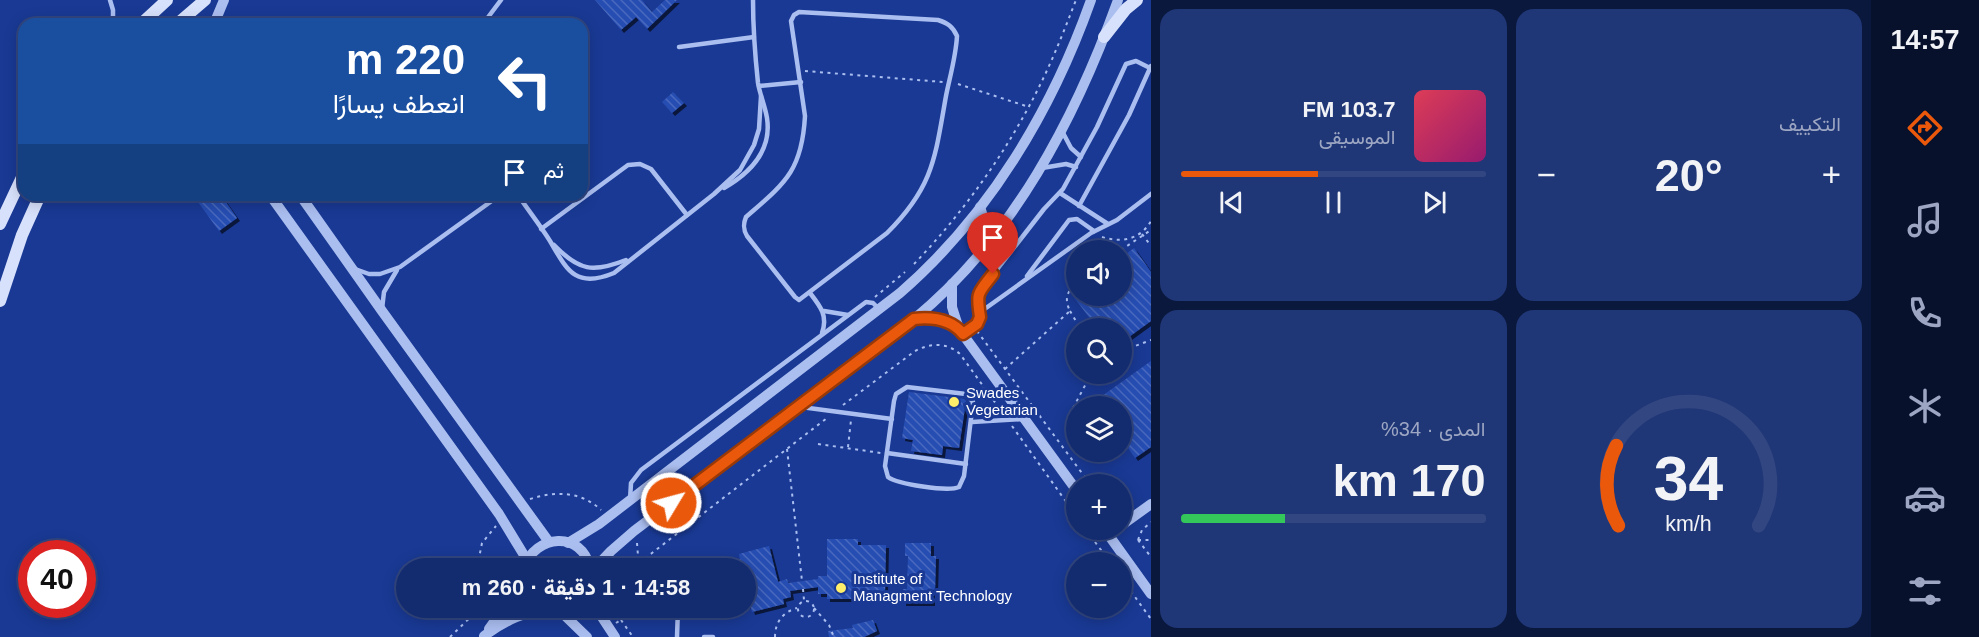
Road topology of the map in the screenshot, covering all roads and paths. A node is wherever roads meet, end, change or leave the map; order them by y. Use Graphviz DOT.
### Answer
graph roads {
  1 [pos="110,0"];
  2 [pos="167,0"];
  3 [pos="205,0"];
  4 [pos="224,0"];
  5 [pos="501,0"];
  6 [pos="753,0"];
  7 [pos="1076,0"];
  8 [pos="1091,0"];
  9 [pos="1118,0"];
  10 [pos="1137,0"];
  11 [pos="113,18"];
  12 [pos="148,18"];
  13 [pos="184,18"];
  14 [pos="216,18"];
  15 [pos="488,18"];
  16 [pos="754,37"];
  17 [pos="1104,37"];
  18 [pos="679,47"];
  19 [pos="1151,67"];
  20 [pos="801,82"];
  21 [pos="759,86"];
  22 [pos="761,96"];
  23 [pos="1062,130"];
  24 [pos="1081,157"];
  25 [pos="1076,167"];
  26 [pos="1040,168"];
  27 [pos="18,186"];
  28 [pos="1060,193"];
  29 [pos="714,194"];
  30 [pos="1151,194"];
  31 [pos="588,195"];
  32 [pos="37,201"];
  33 [pos="274,201"];
  34 [pos="304,201"];
  35 [pos="492,201"];
  36 [pos="522,201"];
  37 [pos="580,201"];
  38 [pos="1079,206"];
  39 [pos="980,207"];
  40 [pos="687,215"];
  41 [pos="1151,221"];
  42 [pos="0,224"];
  43 [pos="1108,225"];
  44 [pos="542,230"];
  45 [pos="1151,230"];
  46 [pos="996,232"];
  47 [pos="1092,232"];
  48 [pos="1142,234"];
  49 [pos="550,241"];
  50 [pos="1132,242"];
  51 [pos="1151,246"];
  52 [pos="630,259"];
  53 [pos="350,266"];
  54 [pos="400,267"];
  55 [pos="1024,281"];
  56 [pos="952,284"];
  57 [pos="810,293"];
  58 [pos="0,301"];
  59 [pos="870,301"];
  60 [pos="1068,306"];
  61 [pos="879,309"];
  62 [pos="382,311"];
  63 [pos="824,311"];
  64 [pos="1071,311"];
  65 [pos="980,313"];
  66 [pos="848,315"];
  67 [pos="1075,318"];
  68 [pos="914,319"];
  69 [pos="974,327"];
  70 [pos="961,331"];
  71 [pos="821,335"];
  72 [pos="1151,340"];
  73 [pos="1132,347"];
  74 [pos="1006,368"];
  75 [pos="994,378"];
  76 [pos="984,386"];
  77 [pos="971,397"];
  78 [pos="798,406"];
  79 [pos="836,411"];
  80 [pos="852,413"];
  81 [pos="892,419"];
  82 [pos="1024,419"];
  83 [pos="1008,420"];
  84 [pos="972,422"];
  85 [pos="818,444"];
  86 [pos="848,447"];
  87 [pos="787,449"];
  88 [pos="887,453"];
  89 [pos="966,464"];
  90 [pos="1083,474"];
  91 [pos="1066,476"];
  92 [pos="629,501"];
  93 [pos="1066,502"];
  94 [pos="1151,504"];
  95 [pos="520,505"];
  96 [pos="499,514"];
  97 [pos="613,514"];
  98 [pos="1132,518"];
  99 [pos="1151,522"];
  100 [pos="634,531"];
  101 [pos="1116,540"];
  102 [pos="1138,540"];
  103 [pos="1151,540"];
  104 [pos="549,542"];
  105 [pos="568,543"];
  106 [pos="1151,557"];
  107 [pos="479,558"];
  108 [pos="522,558"];
  109 [pos="528,558"];
  110 [pos="586,558"];
  111 [pos="604,558"];
  112 [pos="638,558"];
  113 [pos="645,558"];
  114 [pos="802,581"];
  115 [pos="803,590"];
  116 [pos="1132,593"];
  117 [pos="1151,594"];
  118 [pos="804,600"];
  119 [pos="797,608"];
  120 [pos="814,608"];
  121 [pos="470,618"];
  122 [pos="497,618"];
  123 [pos="513,618"];
  124 [pos="567,618"];
  125 [pos="602,618"];
  126 [pos="678,618"];
  127 [pos="1151,619"];
  128 [pos="621,620"];
  129 [pos="612,633"];
  130 [pos="484,636"];
  131 [pos="450,637"];
  132 [pos="587,637"];
  133 [pos="633,637"];
  134 [pos="677,637"];
  135 [pos="704,637"];
  136 [pos="713,637"];
  137 [pos="775,637"];
  138 [pos="834,637"];
  1 -- 11 [label="lane"];
  2 -- 12 [label="main road"];
  3 -- 13 [label="main road"];
  4 -- 14 [label="street"];
  5 -- 15 [label="lane"];
  6 -- 16 [label="lane"];
  7 -- 59 [label="path"];
  8 -- 39 [label="street"];
  9 -- 17 [label="street"];
  10 -- 17 [label="main road"];
  16 -- 18 [label="lane"];
  16 -- 21 [label="lane"];
  17 -- 23 [label="street"];
  19 -- 24 [label="lane"];
  19 -- 38 [label="lane"];
  20 -- 21 [label="lane"];
  20 -- 57 [label="lane"];
  20 -- 57 [label="lane"];
  21 -- 22 [label="lane"];
  22 -- 29 [label="lane"];
  22 -- 29 [label="lane"];
  23 -- 24 [label="lane"];
  23 -- 26 [label="street"];
  24 -- 25 [label="lane"];
  25 -- 26 [label="lane"];
  25 -- 28 [label="lane"];
  26 -- 46 [label="street"];
  27 -- 42 [label="main road"];
  28 -- 38 [label="lane"];
  28 -- 65 [label="lane"];
  29 -- 40 [label="lane"];
  30 -- 43 [label="lane"];
  31 -- 40 [label="lane"];
  32 -- 58 [label="main road"];
  33 -- 96 [label="street"];
  34 -- 53 [label="street"];
  35 -- 54 [label="lane"];
  36 -- 44 [label="lane"];
  37 -- 44 [label="lane"];
  38 -- 43 [label="lane"];
  39 -- 46 [label="street"];
  39 -- 61 [label="street"];
  40 -- 52 [label="lane"];
  41 -- 48 [label="path"];
  43 -- 47 [label="lane"];
  44 -- 49 [label="lane"];
  45 -- 48 [label="path"];
  46 -- 56 [label="street"];
  47 -- 48 [label="path"];
  47 -- 55 [label="lane"];
  47 -- 55 [label="lane"];
  48 -- 50 [label="path"];
  48 -- 51 [label="path"];
  49 -- 52 [label="lane"];
  49 -- 52 [label="lane"];
  53 -- 54 [label="lane"];
  53 -- 62 [label="street"];
  54 -- 62 [label="lane"];
  55 -- 65 [label="lane"];
  56 -- 68 [label="street"];
  56 -- 70 [label="street"];
  57 -- 63 [label="lane"];
  59 -- 61 [label="lane"];
  59 -- 66 [label="lane"];
  60 -- 64 [label="path"];
  61 -- 92 [label="street"];
  62 -- 95 [label="street"];
  63 -- 66 [label="lane"];
  63 -- 71 [label="lane"];
  64 -- 67 [label="path"];
  64 -- 74 [label="path"];
  65 -- 69 [label="lane"];
  66 -- 71 [label="lane"];
  68 -- 70 [label="street"];
  68 -- 78 [label="street"];
  69 -- 70 [label="lane"];
  69 -- 74 [label="path"];
  70 -- 75 [label="street"];
  71 -- 92 [label="lane"];
  72 -- 73 [label="path"];
  74 -- 75 [label="path"];
  74 -- 90 [label="path"];
  75 -- 76 [label="path"];
  75 -- 82 [label="street"];
  76 -- 77 [label="path"];
  76 -- 79 [label="path"];
  76 -- 83 [label="path"];
  77 -- 81 [label="lane"];
  77 -- 84 [label="lane"];
  78 -- 79 [label="lane"];
  78 -- 100 [label="street"];
  79 -- 80 [label="lane"];
  79 -- 87 [label="path"];
  80 -- 81 [label="lane"];
  80 -- 86 [label="path"];
  81 -- 88 [label="lane"];
  82 -- 83 [label="lane"];
  82 -- 91 [label="street"];
  83 -- 84 [label="lane"];
  83 -- 93 [label="path"];
  84 -- 89 [label="lane"];
  85 -- 86 [label="path"];
  86 -- 88 [label="path"];
  87 -- 113 [label="path"];
  87 -- 114 [label="path"];
  88 -- 89 [label="lane"];
  88 -- 89 [label="lane"];
  92 -- 97 [label="street"];
  94 -- 98 [label="street"];
  95 -- 97 [label="path"];
  95 -- 104 [label="street"];
  96 -- 107 [label="path"];
  96 -- 108 [label="street"];
  97 -- 105 [label="street"];
  99 -- 102 [label="path"];
  100 -- 111 [label="street"];
  100 -- 112 [label="path"];
  101 -- 117 [label="street"];
  102 -- 103 [label="path"];
  102 -- 106 [label="path"];
  104 -- 105 [label="street"];
  104 -- 109 [label="street"];
  105 -- 110 [label="street"];
  115 -- 118 [label="path"];
  116 -- 127 [label="path"];
  118 -- 119 [label="path"];
  118 -- 120 [label="path"];
  119 -- 120 [label="path"];
  119 -- 137 [label="path"];
  120 -- 138 [label="path"];
  121 -- 131 [label="path"];
  122 -- 130 [label="street"];
  123 -- 130 [label="street"];
  124 -- 132 [label="street"];
  125 -- 129 [label="street"];
  126 -- 134 [label="lane"];
  128 -- 129 [label="path"];
  128 -- 133 [label="path"];
  135 -- 136 [label="lane"];
}
